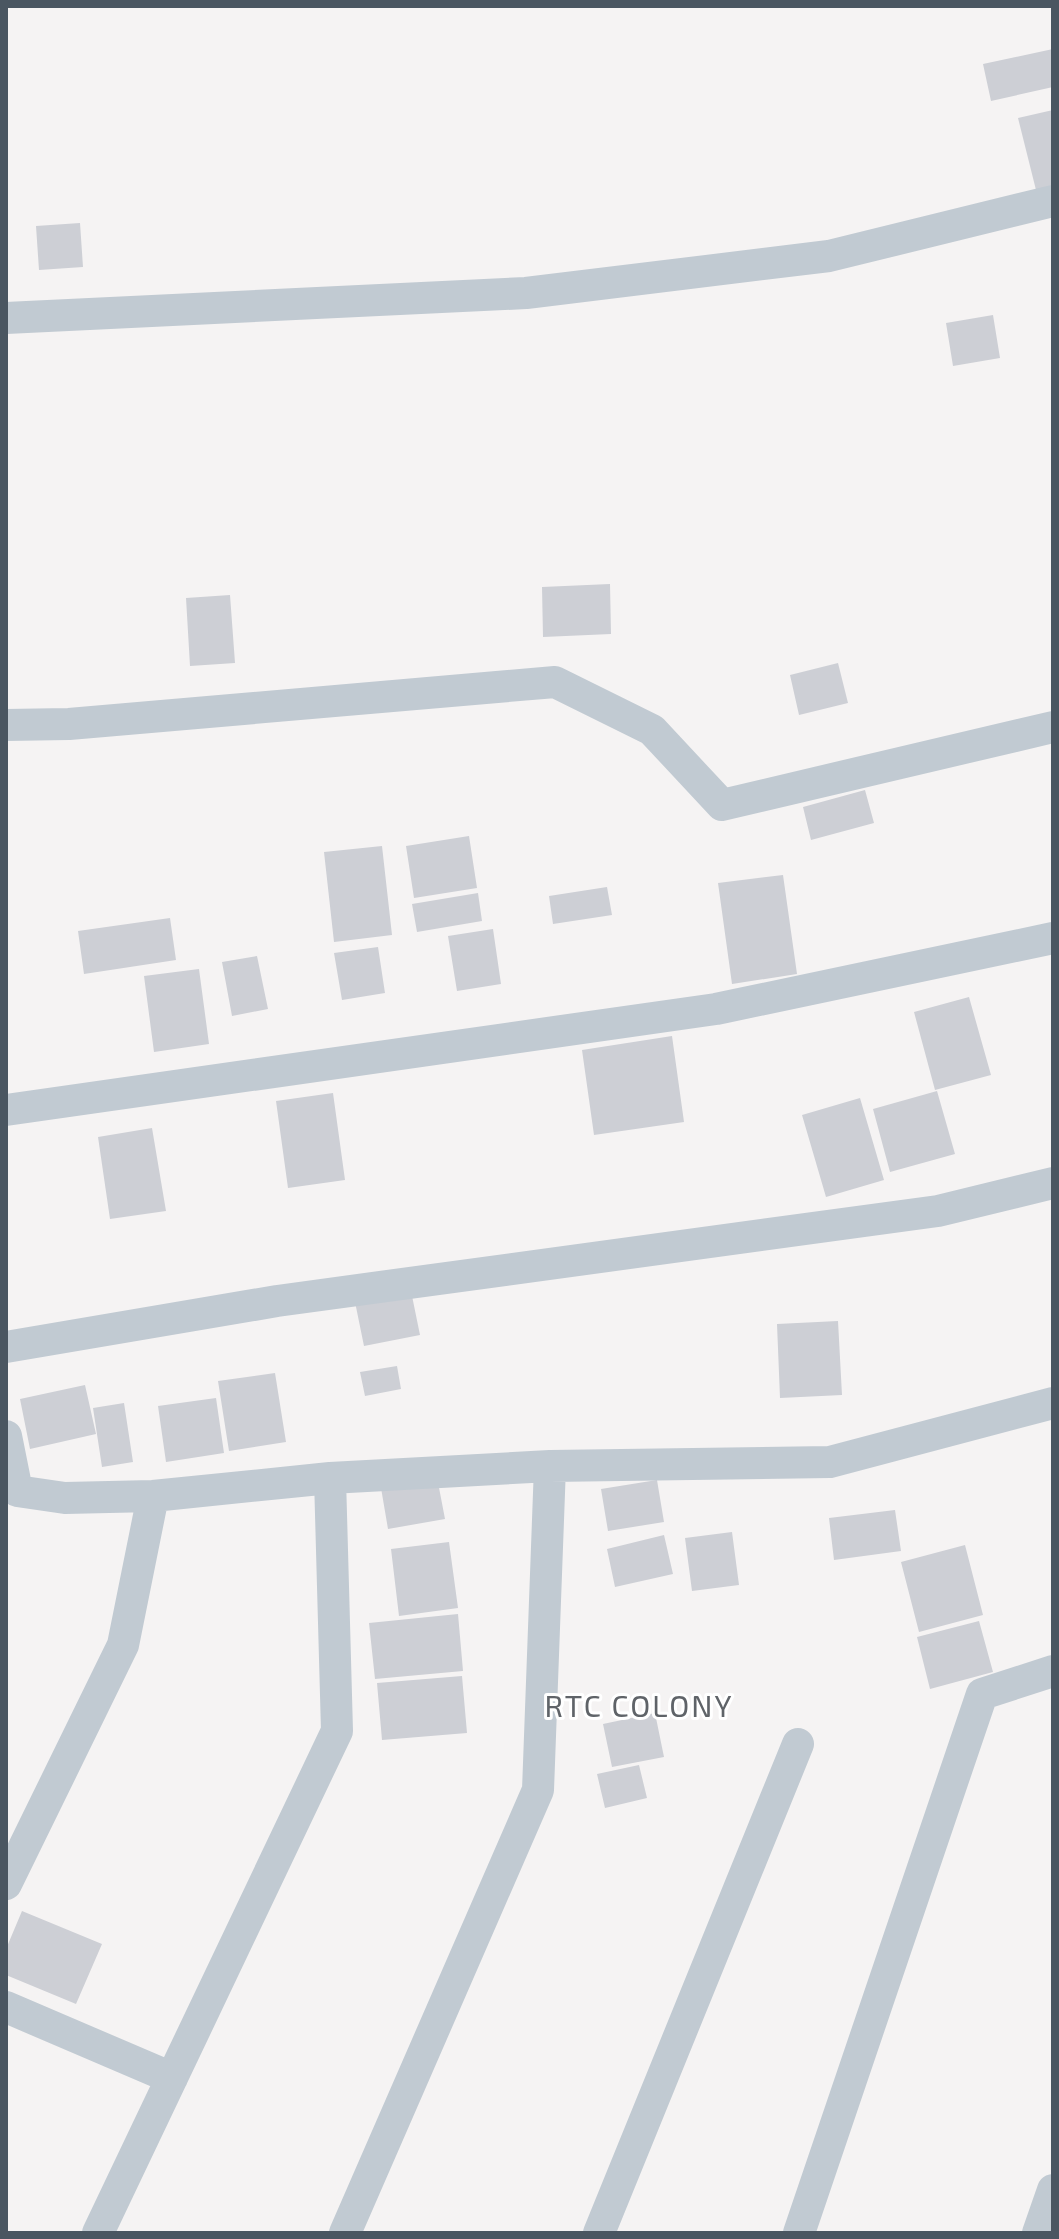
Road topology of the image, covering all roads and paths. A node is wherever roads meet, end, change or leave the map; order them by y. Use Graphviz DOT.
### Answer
graph roads {
  1 [pos="1053,201"];
  2 [pos="6,318"];
  3 [pos="6,725"];
  4 [pos="1053,727"];
  5 [pos="1053,938"];
  6 [pos="6,1110"];
  7 [pos="1053,1183"];
  8 [pos="6,1347"];
  9 [pos="1053,1403"];
  10 [pos="6,1436"];
  11 [pos="550,1466"];
  12 [pos="330,1478"];
  13 [pos="153,1496"];
  14 [pos="1053,1671"];
  15 [pos="798,1744"];
  16 [pos="6,1884"];
  17 [pos="6,2007"];
  18 [pos="172,2078"];
  19 [pos="1053,2190"];
  20 [pos="98,2233"];
  21 [pos="345,2233"];
  22 [pos="599,2233"];
  23 [pos="799,2233"];
  24 [pos="1038,2233"];
  1 -- 2 [label="street"];
  3 -- 4 [label="street"];
  5 -- 6 [label="street"];
  7 -- 8 [label="street"];
  9 -- 11 [label="street"];
  10 -- 13 [label="street"];
  11 -- 12 [label="street"];
  11 -- 21 [label="street"];
  12 -- 13 [label="street"];
  12 -- 18 [label="street"];
  13 -- 16 [label="street"];
  14 -- 23 [label="street"];
  15 -- 22 [label="street"];
  17 -- 18 [label="street"];
  18 -- 20 [label="street"];
  19 -- 24 [label="street"];
}
